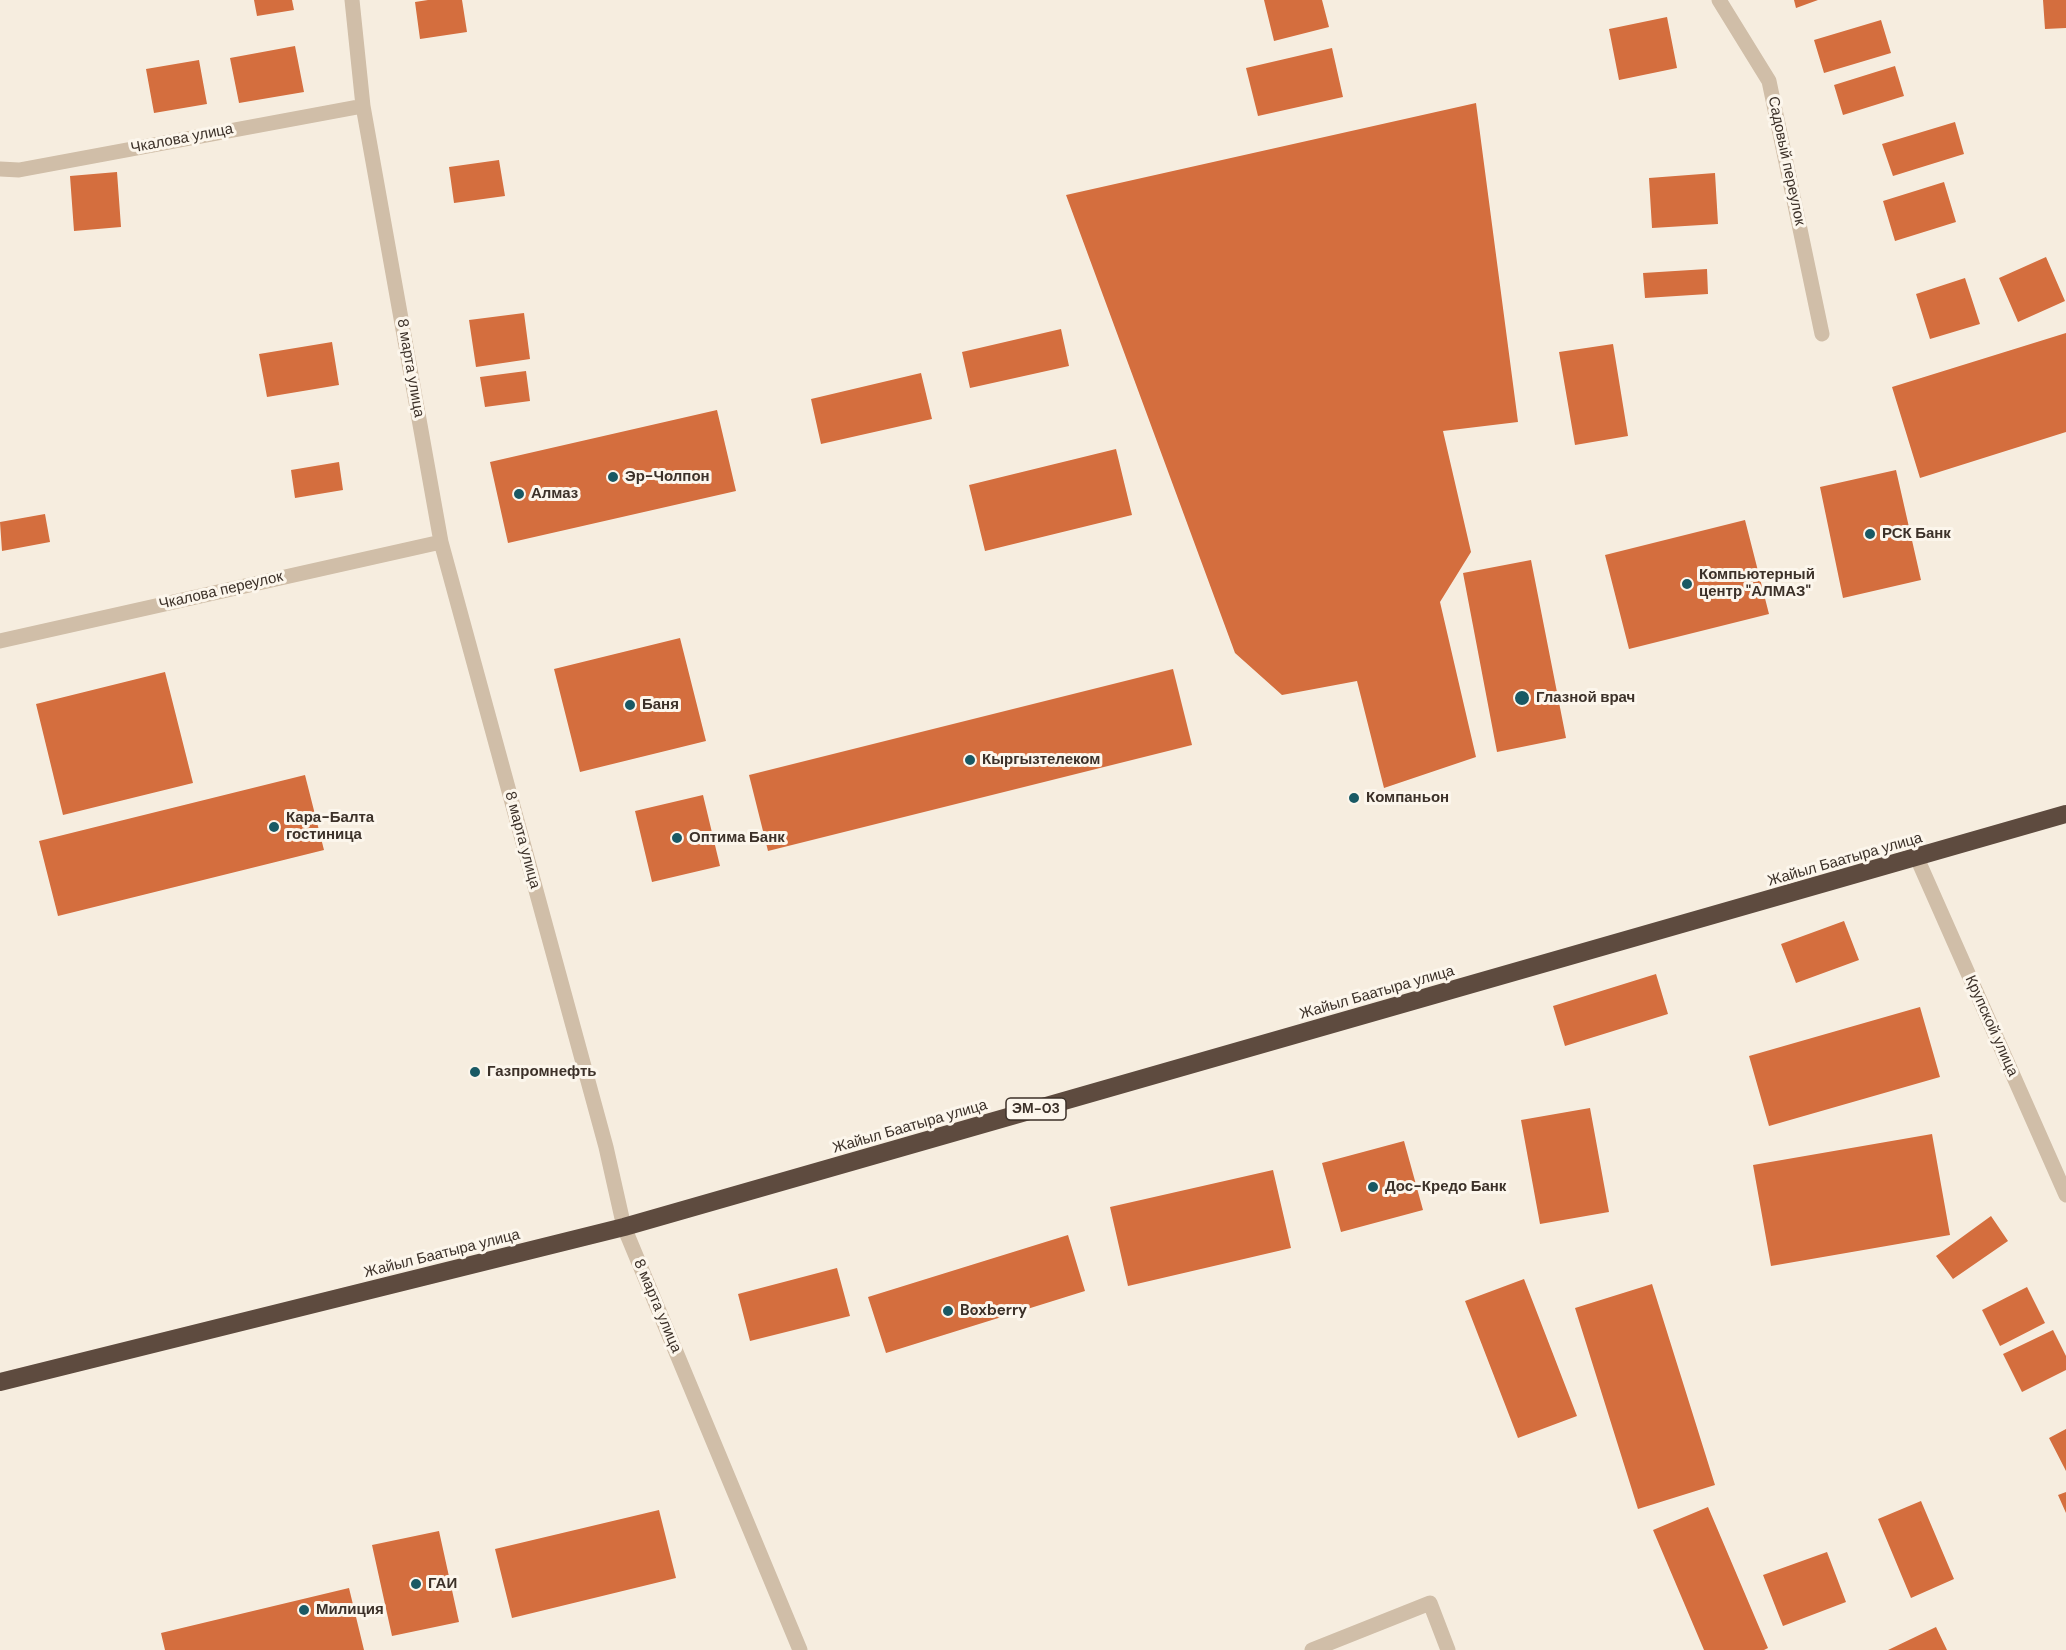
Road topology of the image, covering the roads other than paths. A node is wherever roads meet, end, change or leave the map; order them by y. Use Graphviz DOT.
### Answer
graph roads {
  1 [pos="352,0"];
  2 [pos="1719,0"];
  3 [pos="363,106"];
  4 [pos="0,169"];
  5 [pos="1822,334"];
  6 [pos="441,542"];
  7 [pos="0,641"];
  8 [pos="2066,814"];
  9 [pos="1917,858"];
  10 [pos="2066,1194"];
  11 [pos="624,1227"];
  12 [pos="0,1382"];
  13 [pos="800,1650"];
  14 [pos="1312,1650"];
  15 [pos="1448,1650"];
  1 -- 3 [label="street, 8 марта улица"];
  2 -- 5 [label="street, Садовый переулок"];
  3 -- 4 [label="street, Чкалова улица"];
  3 -- 6 [label="street, 8 марта улица"];
  6 -- 7 [label="street, Чкалова переулок"];
  6 -- 11 [label="street, 8 марта улица"];
  8 -- 9 [label="highway, Жайыл Баатыра улица / ЭМ-03"];
  9 -- 10 [label="street, Крупской улица"];
  9 -- 11 [label="highway, Жайыл Баатыра улица / ЭМ-03"];
  11 -- 12 [label="highway, Жайыл Баатыра улица / ЭМ-03"];
  11 -- 13 [label="street, 8 марта улица"];
  14 -- 15 [label="street"];
}
